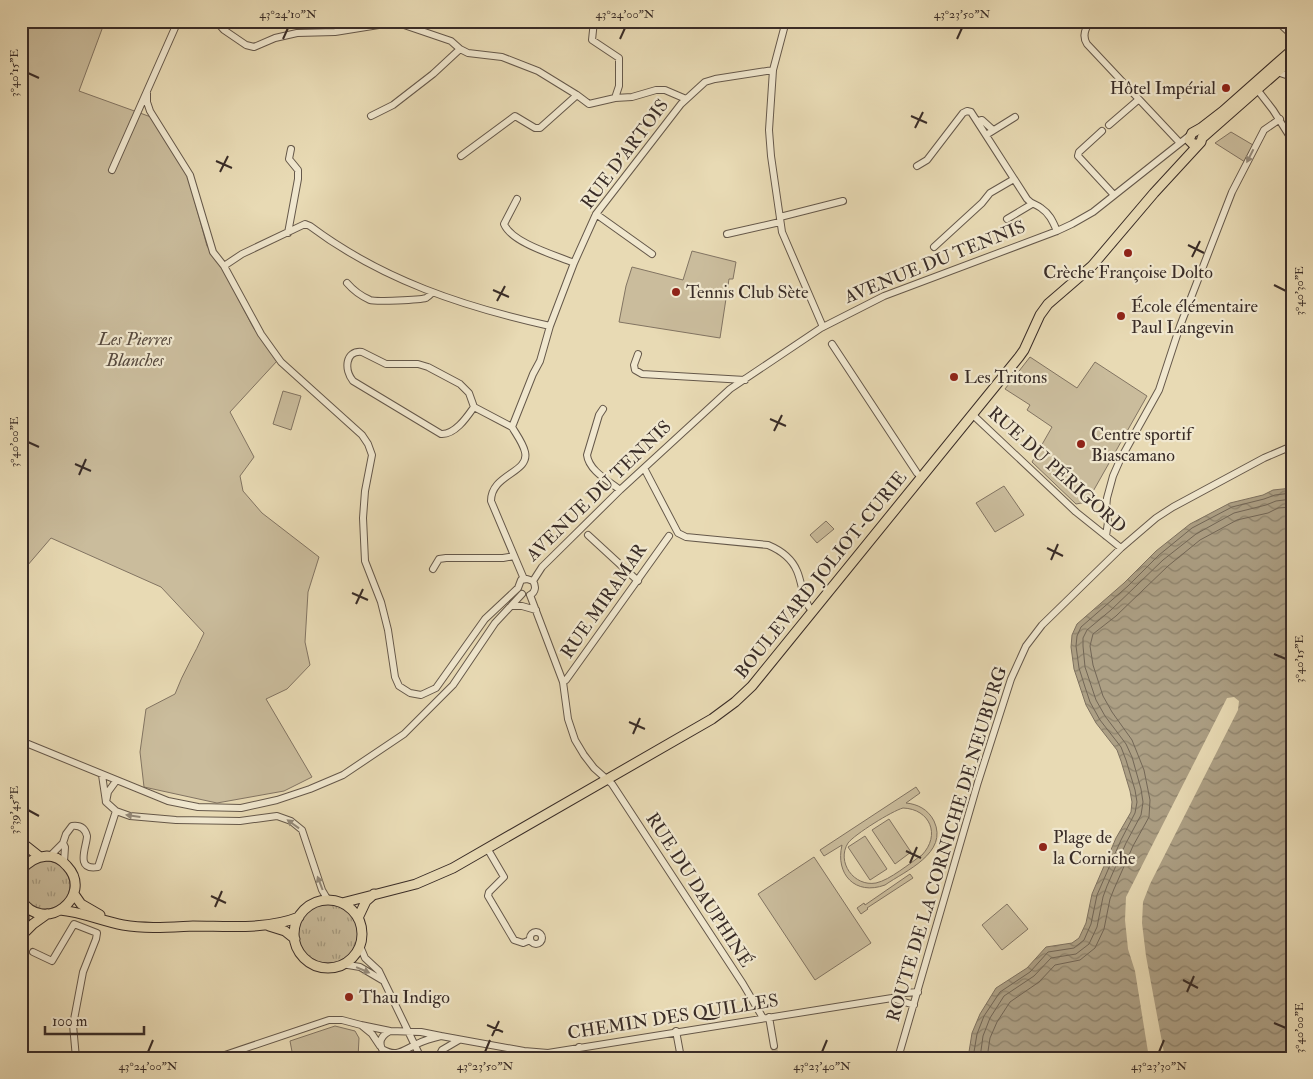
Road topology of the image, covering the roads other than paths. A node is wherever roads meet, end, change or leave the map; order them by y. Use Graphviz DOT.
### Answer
graph roads {
  1 [pos="178,21"];
  2 [pos="216,21"];
  3 [pos="594,21"];
  4 [pos="786,21"];
  5 [pos="1091,21"];
  6 [pos="1277,21"];
  7 [pos="1292,35"];
  8 [pos="460,49"];
  9 [pos="1292,50"];
  10 [pos="1292,55"];
  11 [pos="1292,59"];
  12 [pos="1278,68"];
  13 [pos="773,70"];
  14 [pos="1292,76"];
  15 [pos="1254,87"];
  16 [pos="147,93"];
  17 [pos="577,95"];
  18 [pos="616,98"];
  19 [pos="686,99"];
  20 [pos="1138,100"];
  21 [pos="371,116"];
  22 [pos="1014,117"];
  23 [pos="1280,119"];
  24 [pos="978,121"];
  25 [pos="1109,125"];
  26 [pos="993,130"];
  27 [pos="1102,131"];
  28 [pos="986,135"];
  29 [pos="1194,139"];
  30 [pos="1292,140"];
  31 [pos="1180,143"];
  32 [pos="291,149"];
  33 [pos="461,156"];
  34 [pos="917,166"];
  35 [pos="112,170"];
  36 [pos="1014,179"];
  37 [pos="1114,195"];
  38 [pos="517,199"];
  39 [pos="843,201"];
  40 [pos="1032,204"];
  41 [pos="596,214"];
  42 [pos="1007,219"];
  43 [pos="780,220"];
  44 [pos="1057,231"];
  45 [pos="288,232"];
  46 [pos="727,234"];
  47 [pos="934,247"];
  48 [pos="652,254"];
  49 [pos="574,263"];
  50 [pos="224,266"];
  51 [pos="347,283"];
  52 [pos="432,293"];
  53 [pos="550,326"];
  54 [pos="823,327"];
  55 [pos="832,344"];
  56 [pos="638,354"];
  57 [pos="745,380"];
  58 [pos="474,408"];
  59 [pos="603,409"];
  60 [pos="973,415"];
  61 [pos="512,427"];
  62 [pos="1292,446"];
  63 [pos="644,468"];
  64 [pos="922,478"];
  65 [pos="620,490"];
  66 [pos="588,535"];
  67 [pos="669,536"];
  68 [pos="1106,536"];
  69 [pos="1121,548"];
  70 [pos="514,556"];
  71 [pos="433,569"];
  72 [pos="524,579"];
  73 [pos="638,580"];
  74 [pos="533,581"];
  75 [pos="520,591"];
  76 [pos="530,595"];
  77 [pos="511,606"];
  78 [pos="536,610"];
  79 [pos="813,612"];
  80 [pos="563,682"];
  81 [pos="21,741"];
  82 [pos="102,775"];
  83 [pos="608,779"];
  84 [pos="116,781"];
  85 [pos="106,802"];
  86 [pos="116,811"];
  87 [pos="21,842"];
  88 [pos="63,844"];
  89 [pos="487,848"];
  90 [pos="50,856"];
  91 [pos="21,857"];
  92 [pos="40,857"];
  93 [pos="64,862"];
  94 [pos="23,869"];
  95 [pos="74,894"];
  96 [pos="374,894"];
  97 [pos="328,900"];
  98 [pos="22,901"];
  99 [pos="342,903"];
  100 [pos="60,910"];
  101 [pos="47,914"];
  102 [pos="299,916"];
  103 [pos="358,918"];
  104 [pos="111,922"];
  105 [pos="269,926"];
  106 [pos="22,935"];
  107 [pos="295,939"];
  108 [pos="530,940"];
  109 [pos="360,946"];
  110 [pos="33,952"];
  111 [pos="342,964"];
  112 [pos="382,980"];
  113 [pos="918,992"];
  114 [pos="892,998"];
  115 [pos="914,1005"];
  116 [pos="766,1018"];
  117 [pos="361,1025"];
  118 [pos="390,1031"];
  119 [pos="676,1031"];
  120 [pos="407,1032"];
  121 [pos="441,1036"];
  122 [pos="460,1040"];
  123 [pos="414,1045"];
  124 [pos="774,1046"];
  125 [pos="381,1047"];
  126 [pos="579,1047"];
  127 [pos="76,1058"];
  128 [pos="216,1058"];
  129 [pos="421,1058"];
  130 [pos="438,1058"];
  131 [pos="581,1058"];
  132 [pos="680,1058"];
  133 [pos="898,1058"];
  1 -- 16 [label="street"];
  2 -- 8 [label="street"];
  3 -- 18 [label="street"];
  4 -- 13 [label="street"];
  5 -- 20 [label="street"];
  6 -- 7 [label="street"];
  8 -- 17 [label="street"];
  8 -- 21 [label="street"];
  9 -- 12 [label="main road, AVENUE DU TENNIS"];
  10 -- 12 [label="street, AVENUE DU TENNIS"];
  11 -- 12 [label="main road, AVENUE DU TENNIS"];
  12 -- 14 [label="street"];
  12 -- 15 [label="main road, AVENUE DU TENNIS"];
  13 -- 19 [label="street, RUE D'ARTOIS"];
  13 -- 43 [label="street"];
  15 -- 23 [label="street"];
  15 -- 29 [label="main road, AVENUE DU TENNIS"];
  16 -- 35 [label="street"];
  16 -- 50 [label="street"];
  17 -- 18 [label="street"];
  17 -- 33 [label="street"];
  18 -- 19 [label="street"];
  19 -- 41 [label="street, RUE D'ARTOIS"];
  20 -- 25 [label="street"];
  20 -- 31 [label="street"];
  22 -- 26 [label="street"];
  23 -- 30 [label="street"];
  23 -- 68 [label="street, one-way"];
  24 -- 26 [label="street"];
  24 -- 28 [label="street"];
  24 -- 34 [label="street"];
  26 -- 28 [label="street"];
  27 -- 37 [label="street"];
  28 -- 36 [label="street"];
  29 -- 31 [label="street, AVENUE DU TENNIS"];
  29 -- 60 [label="main road, BOULEVARD JOLIOT-CURIE"];
  31 -- 37 [label="street, AVENUE DU TENNIS"];
  32 -- 45 [label="street"];
  36 -- 40 [label="street"];
  36 -- 47 [label="street"];
  37 -- 44 [label="street, AVENUE DU TENNIS"];
  38 -- 49 [label="street"];
  39 -- 43 [label="street"];
  40 -- 42 [label="street"];
  40 -- 44 [label="street"];
  41 -- 48 [label="street"];
  41 -- 49 [label="street, RUE D'ARTOIS"];
  43 -- 46 [label="street"];
  43 -- 54 [label="street"];
  44 -- 54 [label="street, AVENUE DU TENNIS"];
  45 -- 50 [label="street"];
  45 -- 52 [label="street"];
  49 -- 53 [label="street, RUE D'ARTOIS"];
  50 -- 75 [label="street"];
  51 -- 52 [label="street"];
  52 -- 53 [label="street"];
  53 -- 61 [label="street, RUE D'ARTOIS"];
  54 -- 57 [label="street, AVENUE DU TENNIS"];
  55 -- 64 [label="street"];
  56 -- 57 [label="street"];
  57 -- 63 [label="street, AVENUE DU TENNIS"];
  58 -- 58 [label="street"];
  58 -- 61 [label="street"];
  59 -- 65 [label="street"];
  60 -- 64 [label="main road, BOULEVARD JOLIOT-CURIE"];
  60 -- 68 [label="street, RUE DU PÉRIGORD"];
  61 -- 70 [label="street"];
  62 -- 69 [label="street, ROUTE DE LA CORNICHE DE NEUBURG"];
  63 -- 65 [label="street, AVENUE DU TENNIS"];
  63 -- 79 [label="street"];
  64 -- 79 [label="main road, BOULEVARD JOLIOT-CURIE"];
  65 -- 74 [label="street, AVENUE DU TENNIS"];
  66 -- 73 [label="street"];
  67 -- 73 [label="street, RUE MIRAMAR"];
  68 -- 69 [label="street, RUE DU PÉRIGORD"];
  69 -- 113 [label="street, ROUTE DE LA CORNICHE DE NEUBURG"];
  70 -- 71 [label="street"];
  70 -- 72 [label="street"];
  72 -- 74 [label="street"];
  72 -- 75 [label="street"];
  73 -- 80 [label="street, RUE MIRAMAR"];
  74 -- 76 [label="street"];
  75 -- 76 [label="street"];
  75 -- 77 [label="street"];
  76 -- 78 [label="street, RUE DU DAUPHINÉ"];
  77 -- 78 [label="street"];
  77 -- 84 [label="street"];
  78 -- 80 [label="street, RUE DU DAUPHINÉ"];
  79 -- 83 [label="main road, BOULEVARD JOLIOT-CURIE"];
  80 -- 83 [label="street, RUE DU DAUPHINÉ"];
  81 -- 82 [label="street"];
  82 -- 84 [label="street"];
  82 -- 85 [label="street"];
  83 -- 89 [label="main road, BOULEVARD JOLIOT-CURIE"];
  83 -- 116 [label="street, RUE DU DAUPHINÉ"];
  84 -- 85 [label="street"];
  85 -- 86 [label="street"];
  86 -- 88 [label="street"];
  97 -- 86 [label="street, one-way"];
  87 -- 92 [label="main road"];
  88 -- 90 [label="street"];
  88 -- 93 [label="street"];
  89 -- 96 [label="main road, BOULEVARD JOLIOT-CURIE"];
  89 -- 108 [label="street"];
  90 -- 92 [label="main road"];
  90 -- 93 [label="main road"];
  91 -- 94 [label="main road"];
  92 -- 94 [label="main road"];
  93 -- 95 [label="main road"];
  95 -- 100 [label="main road"];
  95 -- 104 [label="main road"];
  96 -- 99 [label="main road, BOULEVARD JOLIOT-CURIE"];
  96 -- 103 [label="main road"];
  97 -- 99 [label="main road"];
  97 -- 102 [label="main road"];
  98 -- 101 [label="main road"];
  98 -- 106 [label="main road"];
  99 -- 103 [label="main road"];
  100 -- 101 [label="main road"];
  100 -- 104 [label="main road"];
  101 -- 106 [label="main road"];
  102 -- 105 [label="main road"];
  102 -- 107 [label="main road"];
  103 -- 109 [label="main road"];
  104 -- 105 [label="main road"];
  105 -- 107 [label="main road"];
  107 -- 111 [label="main road"];
  109 -- 111 [label="main road"];
  109 -- 112 [label="street"];
  110 -- 127 [label="street"];
  111 -- 112 [label="street, one-way"];
  112 -- 120 [label="street"];
  113 -- 114 [label="street, CHEMIN DES QUILLES"];
  113 -- 115 [label="street, ROUTE DE LA CORNICHE DE NEUBURG"];
  114 -- 115 [label="street, CHEMIN DES QUILLES"];
  114 -- 116 [label="street, CHEMIN DES QUILLES"];
  115 -- 133 [label="street, ROUTE DE LA CORNICHE DE NEUBURG"];
  116 -- 119 [label="street, CHEMIN DES QUILLES"];
  116 -- 124 [label="street"];
  117 -- 118 [label="street"];
  117 -- 125 [label="street"];
  117 -- 128 [label="street"];
  118 -- 120 [label="street"];
  118 -- 125 [label="street"];
  119 -- 126 [label="street, CHEMIN DES QUILLES"];
  119 -- 132 [label="street"];
  120 -- 121 [label="street, CHEMIN DES QUILLES"];
  120 -- 123 [label="street"];
  121 -- 122 [label="street, CHEMIN DES QUILLES"];
  121 -- 123 [label="street, CHEMIN DES QUILLES"];
  122 -- 126 [label="street, CHEMIN DES QUILLES"];
  122 -- 130 [label="street"];
  123 -- 125 [label="street"];
  123 -- 129 [label="street"];
  126 -- 131 [label="street"];
}
